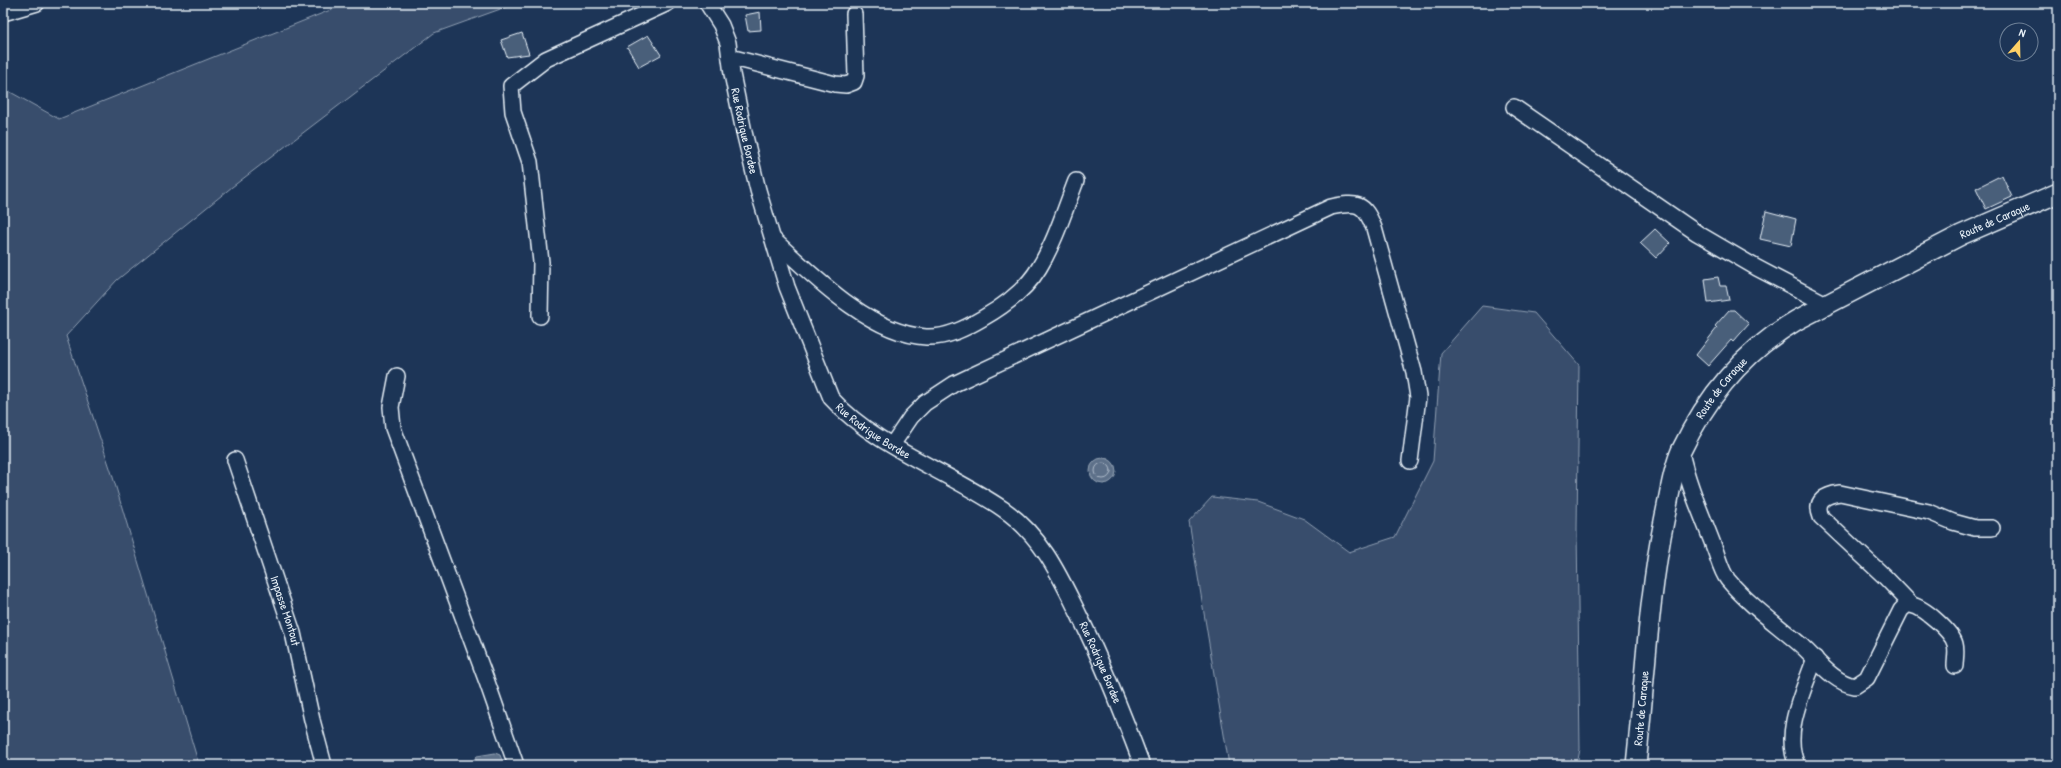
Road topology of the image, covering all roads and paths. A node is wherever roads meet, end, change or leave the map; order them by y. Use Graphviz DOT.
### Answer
graph roads {
  1 [pos="37,3"];
  2 [pos="668,3"];
  3 [pos="707,3"];
  4 [pos="3,13"];
  5 [pos="854,14"];
  6 [pos="730,57"];
  7 [pos="1514,107"];
  8 [pos="1076,181"];
  9 [pos="2058,193"];
  10 [pos="772,238"];
  11 [pos="1826,304"];
  12 [pos="540,316"];
  13 [pos="397,376"];
  14 [pos="892,445"];
  15 [pos="1681,452"];
  16 [pos="235,460"];
  17 [pos="1410,461"];
  18 [pos="1992,528"];
  19 [pos="1911,604"];
  20 [pos="1815,658"];
  21 [pos="1954,666"];
  22 [pos="324,765"];
  23 [pos="516,765"];
  24 [pos="1142,765"];
  25 [pos="1636,765"];
  26 [pos="1798,765"];
  1 -- 4 [label="street"];
  2 -- 12 [label="street"];
  3 -- 6 [label="street, Rue Rodrigue Bordee"];
  5 -- 6 [label="street"];
  6 -- 10 [label="street, Rue Rodrigue Bordee"];
  7 -- 11 [label="street"];
  8 -- 10 [label="street"];
  9 -- 11 [label="street, Route de Caraque"];
  10 -- 14 [label="street, Rue Rodrigue Bordee"];
  11 -- 15 [label="street, Route de Caraque"];
  13 -- 23 [label="street"];
  14 -- 17 [label="street"];
  14 -- 24 [label="street, Rue Rodrigue Bordee"];
  15 -- 20 [label="street"];
  15 -- 25 [label="street, Route de Caraque"];
  16 -- 22 [label="street, Impasse Montout"];
  18 -- 19 [label="street"];
  19 -- 20 [label="street"];
  19 -- 21 [label="street"];
  20 -- 26 [label="street"];
}
